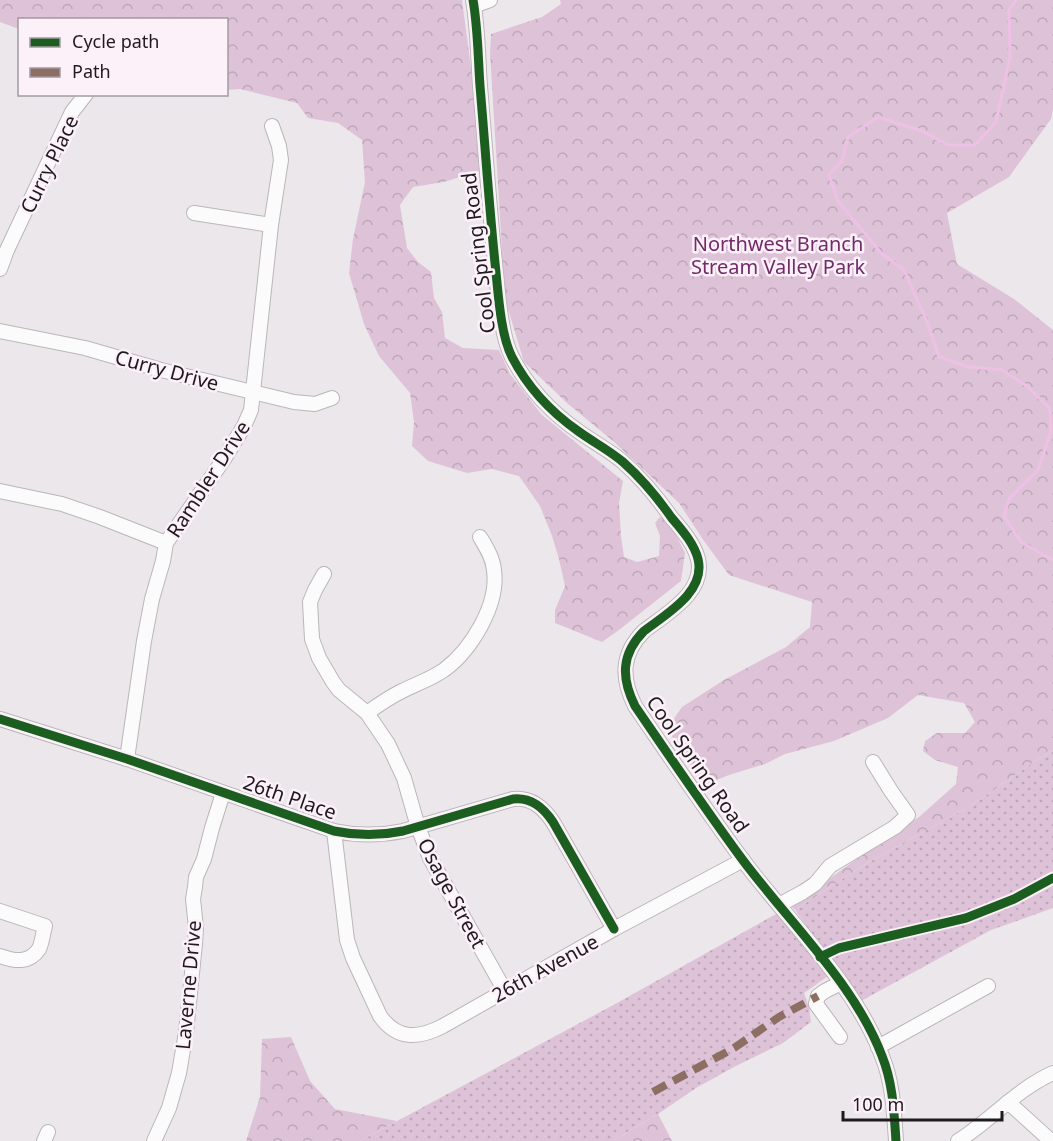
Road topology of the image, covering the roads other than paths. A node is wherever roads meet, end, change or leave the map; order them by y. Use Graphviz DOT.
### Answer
graph roads {
  1 [pos="490,0"];
  2 [pos="474,3"];
  3 [pos="85,96"];
  4 [pos="272,126"];
  5 [pos="194,213"];
  6 [pos="271,225"];
  7 [pos="0,269"];
  8 [pos="0,331"];
  9 [pos="253,392"];
  10 [pos="333,398"];
  11 [pos="0,491"];
  12 [pos="480,537"];
  13 [pos="166,543"];
  14 [pos="324,574"];
  15 [pos="367,713"];
  16 [pos="0,719"];
  17 [pos="127,759"];
  18 [pos="873,762"];
  19 [pos="224,793"];
  20 [pos="418,827"];
  21 [pos="334,831"];
  22 [pos="743,860"];
  23 [pos="779,905"];
  24 [pos="0,911"];
  25 [pos="614,929"];
  26 [pos="0,956"];
  27 [pos="841,983"];
  28 [pos="988,986"];
  29 [pos="505,991"];
  30 [pos="840,1037"];
  31 [pos="878,1047"];
  32 [pos="1053,1073"];
  33 [pos="1008,1102"];
  34 [pos="154,1141"];
  35 [pos="896,1141"];
  36 [pos="958,1141"];
  37 [pos="1051,1141"];
  1 -- 2 [label="street"];
  2 -- 22 [label="street, Cool Spring Road"];
  3 -- 7 [label="street, Curry Place"];
  4 -- 6 [label="street, Rambler Drive"];
  5 -- 6 [label="street"];
  6 -- 9 [label="street, Rambler Drive"];
  8 -- 9 [label="street, Curry Drive"];
  9 -- 10 [label="street, Curry Drive"];
  9 -- 13 [label="street, Rambler Drive"];
  11 -- 13 [label="street"];
  12 -- 15 [label="street"];
  13 -- 17 [label="street, Rambler Drive"];
  14 -- 15 [label="street, Osage Street"];
  15 -- 20 [label="street, Osage Street"];
  16 -- 17 [label="street, 26th Place"];
  17 -- 19 [label="street, 26th Place"];
  18 -- 23 [label="street"];
  19 -- 21 [label="street, 26th Place"];
  19 -- 34 [label="street, Laverne Drive"];
  20 -- 21 [label="street, 26th Place"];
  20 -- 25 [label="street, 26th Place"];
  20 -- 29 [label="street, Osage Street"];
  21 -- 29 [label="street, 26th Avenue"];
  22 -- 23 [label="street, Cool Spring Road"];
  22 -- 25 [label="street, 26th Avenue"];
  23 -- 27 [label="street, Cool Spring Road"];
  24 -- 26 [label="street"];
  25 -- 29 [label="street, 26th Avenue"];
  27 -- 30 [label="street"];
  27 -- 31 [label="street, Cool Spring Road"];
  28 -- 31 [label="street"];
  31 -- 35 [label="street, Cool Spring Road"];
  32 -- 33 [label="street"];
  33 -- 36 [label="street"];
  33 -- 37 [label="street"];
}
